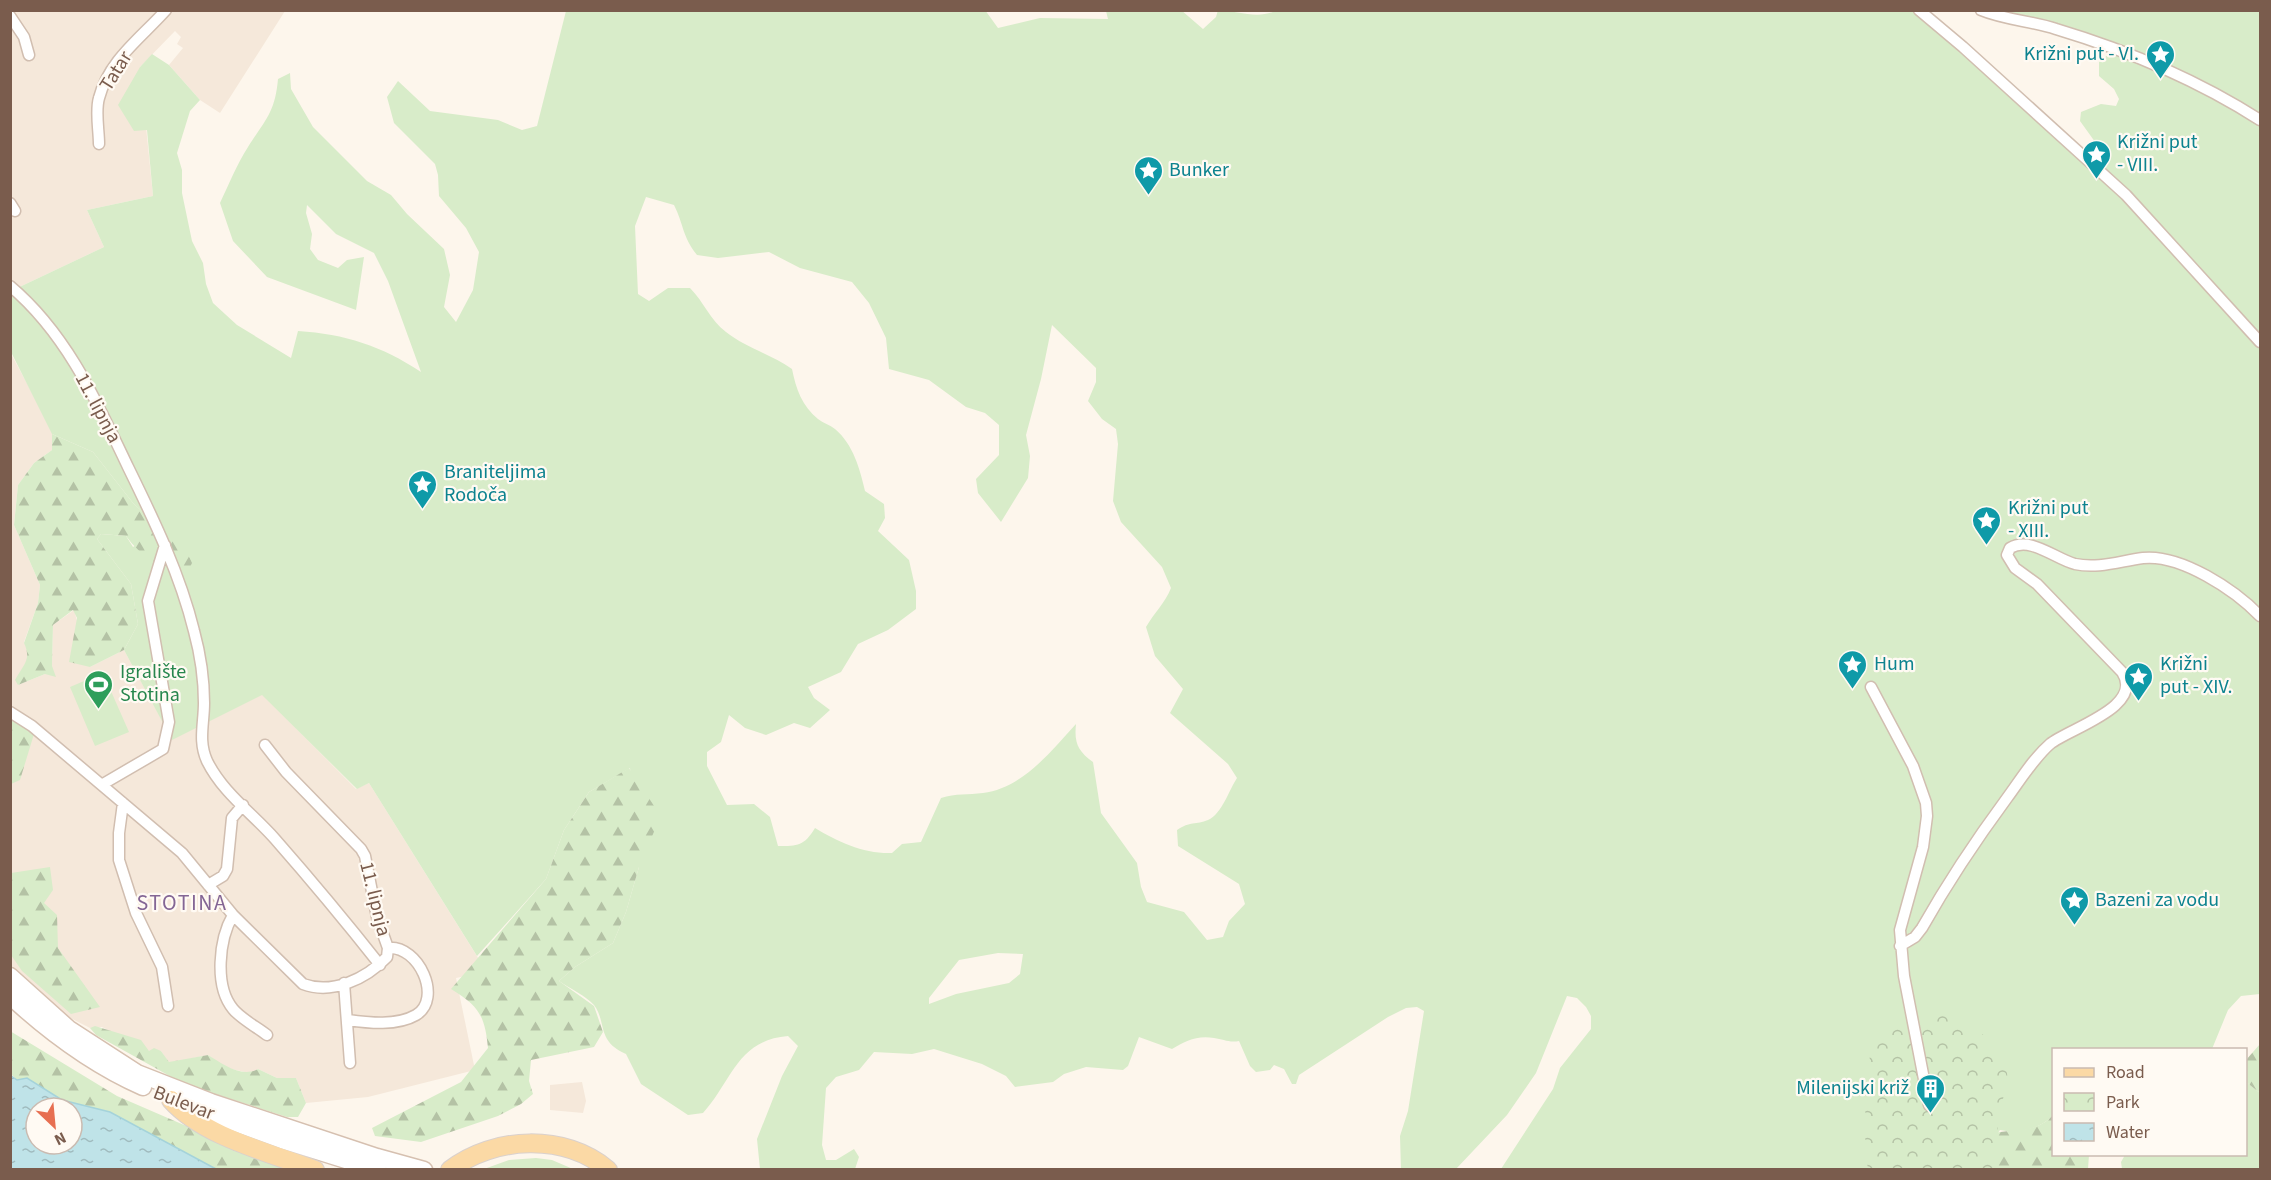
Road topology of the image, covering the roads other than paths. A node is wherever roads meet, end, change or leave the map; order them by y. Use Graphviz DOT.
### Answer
graph roads {
  1 [pos="166,10"];
  2 [pos="1919,10"];
  3 [pos="1981,10"];
  4 [pos="10,16"];
  5 [pos="29,55"];
  6 [pos="2260,120"];
  7 [pos="99,144"];
  8 [pos="10,286"];
  9 [pos="2260,342"];
  10 [pos="165,545"];
  11 [pos="2260,616"];
  12 [pos="1871,687"];
  13 [pos="10,712"];
  14 [pos="265,745"];
  15 [pos="103,784"];
  16 [pos="123,803"];
  17 [pos="243,805"];
  18 [pos="208,885"];
  19 [pos="233,915"];
  20 [pos="1900,945"];
  21 [pos="388,948"];
  22 [pos="380,965"];
  23 [pos="10,976"];
  24 [pos="344,983"];
  25 [pos="10,996"];
  26 [pos="168,1006"];
  27 [pos="348,1020"];
  28 [pos="267,1035"];
  29 [pos="350,1063"];
  30 [pos="171,1100"];
  31 [pos="1929,1105"];
  32 [pos="553,1146"];
  33 [pos="315,1170"];
  34 [pos="378,1170"];
  35 [pos="424,1170"];
  36 [pos="450,1170"];
  37 [pos="586,1170"];
  38 [pos="608,1170"];
  1 -- 7 [label="street, Tatar"];
  2 -- 9 [label="street"];
  3 -- 6 [label="street"];
  4 -- 5 [label="street"];
  8 -- 10 [label="street, 11. lipnja"];
  10 -- 15 [label="street"];
  10 -- 17 [label="street, 11. lipnja"];
  11 -- 20 [label="street"];
  12 -- 20 [label="street"];
  13 -- 15 [label="street, 11. lipnja"];
  14 -- 21 [label="street, 11. lipnja"];
  15 -- 16 [label="street, 11. lipnja"];
  16 -- 18 [label="street, 11. lipnja"];
  16 -- 26 [label="street"];
  17 -- 18 [label="street"];
  17 -- 22 [label="street, 11. lipnja"];
  18 -- 19 [label="street, 11. lipnja"];
  19 -- 24 [label="street, 11. lipnja"];
  19 -- 28 [label="street"];
  20 -- 31 [label="street"];
  21 -- 22 [label="street, 11. lipnja"];
  21 -- 27 [label="street, 11. lipnja"];
  22 -- 24 [label="street, 11. lipnja"];
  23 -- 35 [label="main road"];
  24 -- 27 [label="street"];
  25 -- 30 [label="main road, Bulevar"];
  27 -- 29 [label="street"];
  30 -- 33 [label="main road"];
  30 -- 34 [label="main road, Bulevar"];
  32 -- 36 [label="main road"];
  32 -- 37 [label="main road"];
  32 -- 38 [label="main road"];
}
